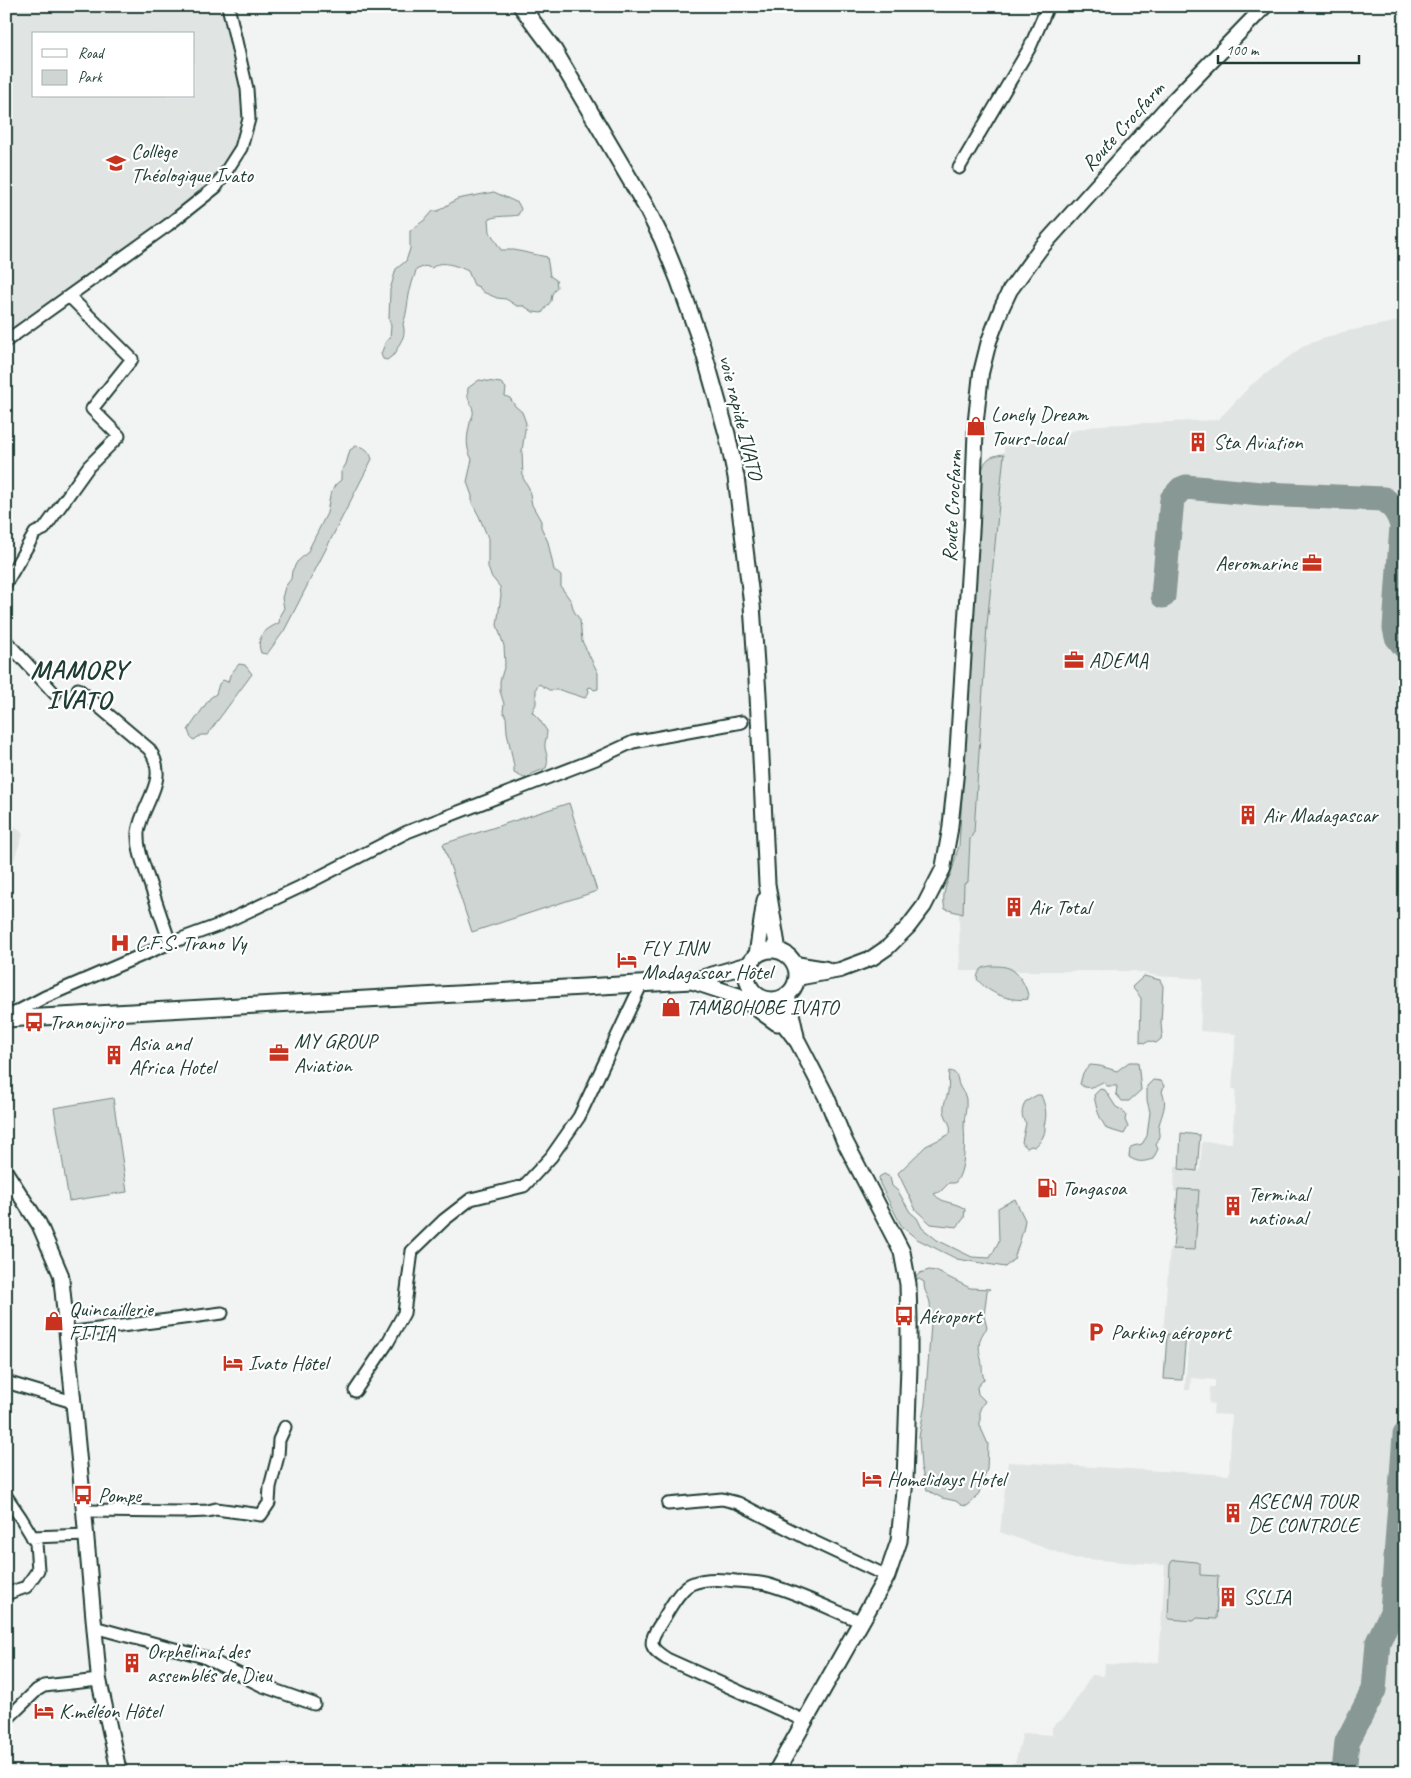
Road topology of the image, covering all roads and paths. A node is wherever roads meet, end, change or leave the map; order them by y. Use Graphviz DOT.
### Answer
graph roads {
  1 [pos="228,6"];
  2 [pos="521,6"];
  3 [pos="1048,6"];
  4 [pos="1265,6"];
  5 [pos="959,168"];
  6 [pos="69,296"];
  7 [pos="6,341"];
  8 [pos="6,583"];
  9 [pos="6,641"];
  10 [pos="78,689"];
  11 [pos="55,694"];
  12 [pos="742,722"];
  13 [pos="767,884"];
  14 [pos="170,943"];
  15 [pos="778,951"];
  16 [pos="753,960"];
  17 [pos="796,971"];
  18 [pos="692,981"];
  19 [pos="642,983"];
  20 [pos="787,996"];
  21 [pos="761,997"];
  22 [pos="6,1018"];
  23 [pos="797,1042"];
  24 [pos="6,1173"];
  25 [pos="222,1313"];
  26 [pos="67,1332"];
  27 [pos="7,1384"];
  28 [pos="355,1390"];
  29 [pos="72,1402"];
  30 [pos="285,1427"];
  31 [pos="6,1496"];
  32 [pos="668,1504"];
  33 [pos="84,1511"];
  34 [pos="86,1535"];
  35 [pos="32,1537"];
  36 [pos="887,1576"];
  37 [pos="6,1594"];
  38 [pos="862,1622"];
  39 [pos="94,1627"];
  40 [pos="99,1680"];
  41 [pos="314,1704"];
  42 [pos="6,1720"];
  43 [pos="805,1721"];
  44 [pos="119,1772"];
  45 [pos="776,1772"];
  1 -- 6 [label="street"];
  2 -- 13 [label="main road, voie rapide IVATO"];
  3 -- 5 [label="street"];
  4 -- 17 [label="street, Route Crocfarm"];
  6 -- 7 [label="street"];
  6 -- 8 [label="street"];
  9 -- 11 [label="street"];
  10 -- 14 [label="street"];
  12 -- 14 [label="street"];
  13 -- 15 [label="main road"];
  13 -- 16 [label="main road"];
  14 -- 22 [label="street"];
  15 -- 16 [label="main road"];
  15 -- 17 [label="main road"];
  16 -- 18 [label="main road"];
  16 -- 21 [label="main road"];
  17 -- 20 [label="main road"];
  18 -- 19 [label="main road"];
  18 -- 21 [label="main road"];
  18 -- 23 [label="main road"];
  19 -- 22 [label="main road"];
  19 -- 28 [label="street"];
  20 -- 21 [label="main road"];
  20 -- 23 [label="main road"];
  21 -- 23 [label="main road"];
  23 -- 36 [label="main road"];
  24 -- 26 [label="street"];
  25 -- 26 [label="street"];
  26 -- 29 [label="street"];
  27 -- 29 [label="street"];
  29 -- 33 [label="street"];
  30 -- 33 [label="street"];
  31 -- 35 [label="street"];
  32 -- 36 [label="street"];
  33 -- 34 [label="street"];
  34 -- 35 [label="street"];
  34 -- 39 [label="street"];
  35 -- 37 [label="street"];
  36 -- 38 [label="main road"];
  38 -- 43 [label="main road"];
  38 -- 43 [label="street"];
  39 -- 40 [label="street"];
  39 -- 41 [label="street"];
  40 -- 42 [label="street"];
  40 -- 44 [label="street"];
  43 -- 45 [label="main road"];
}
